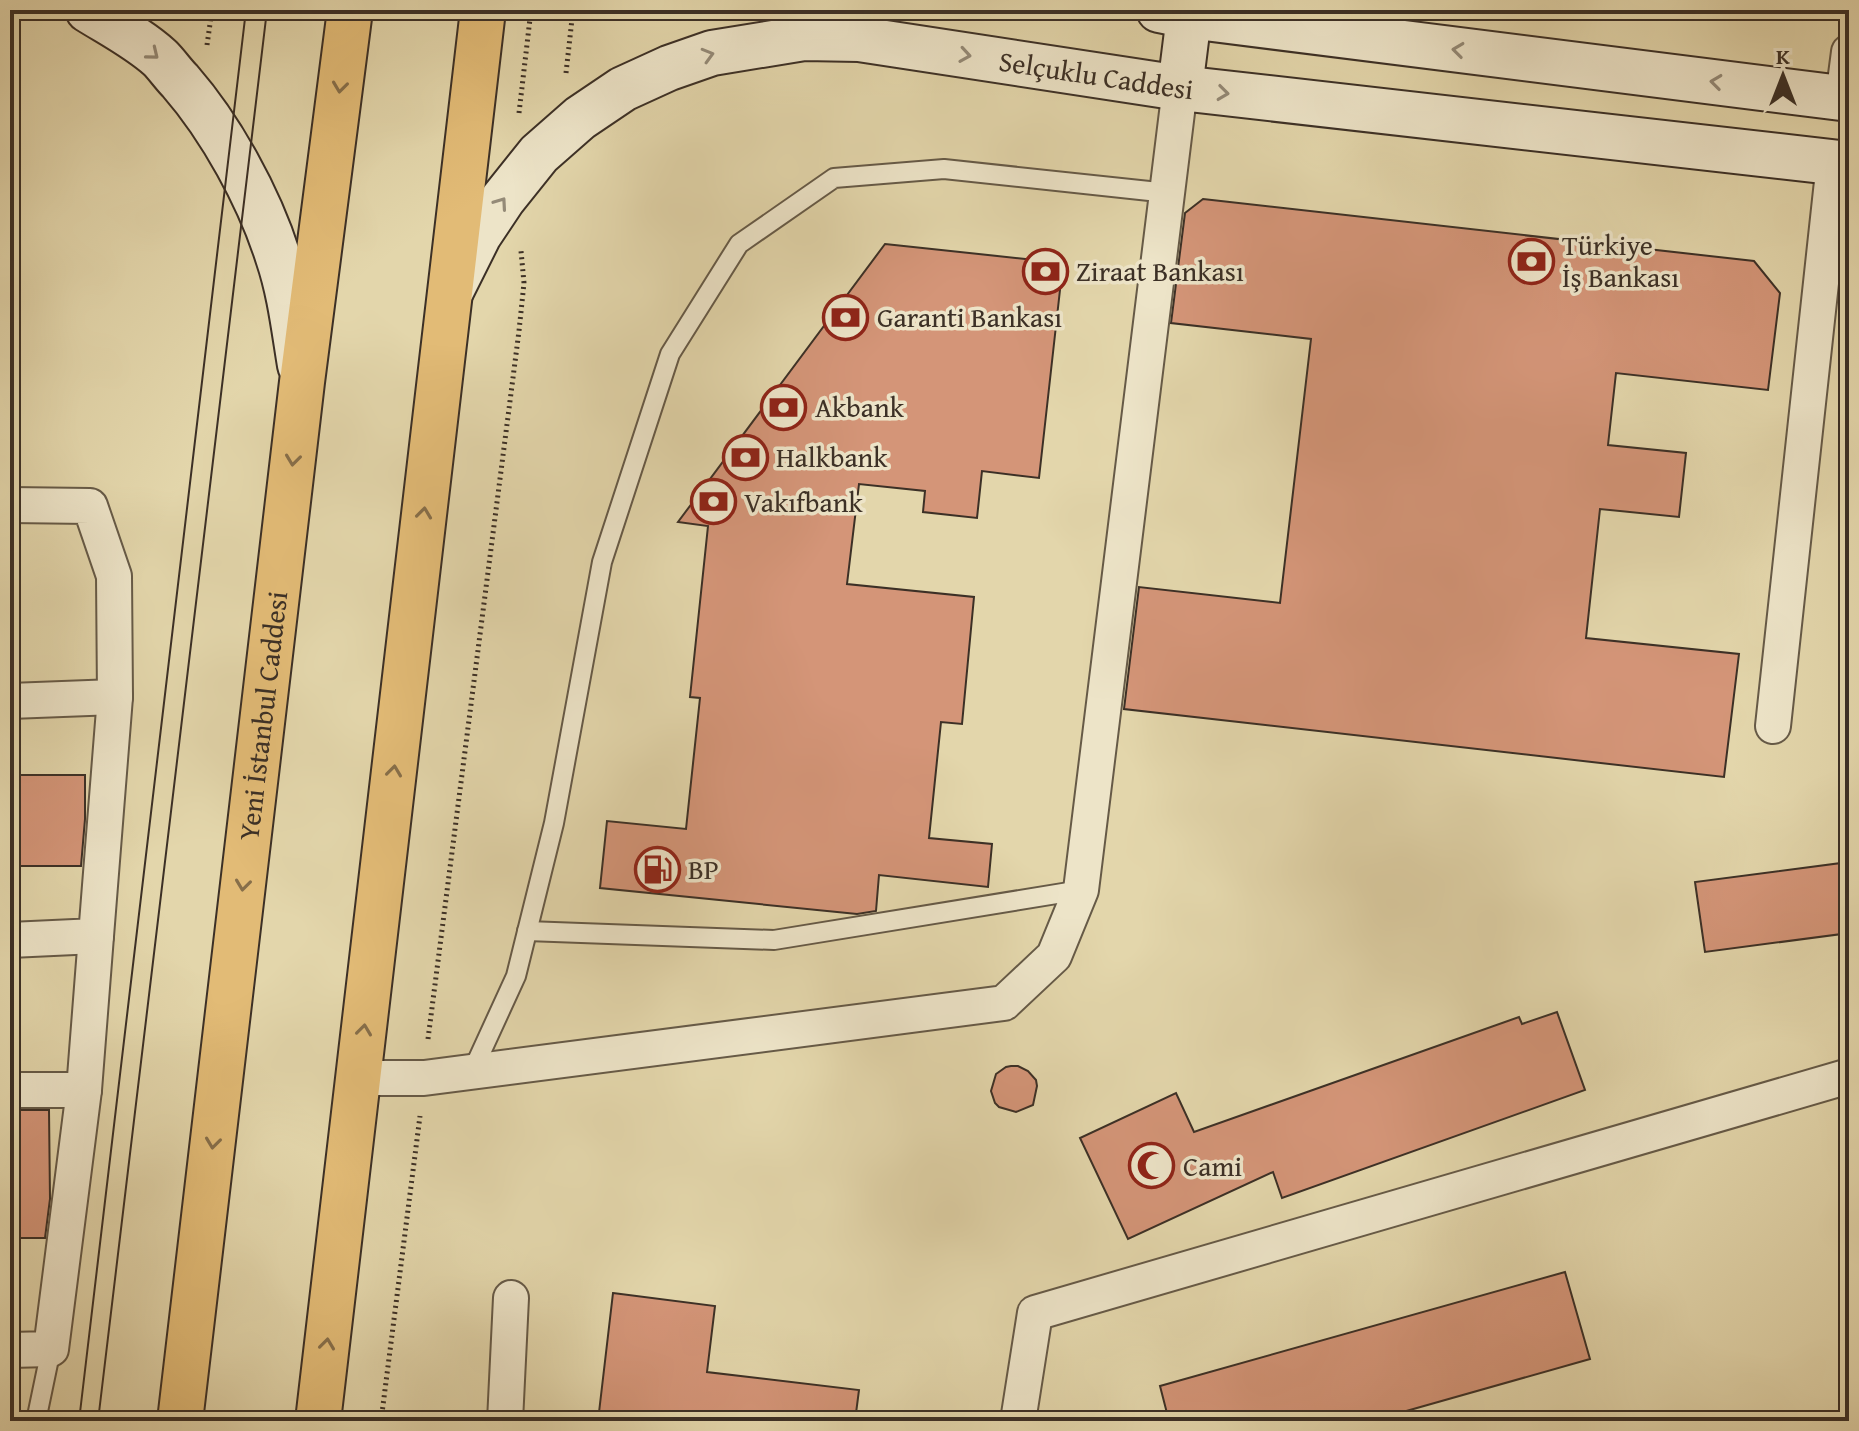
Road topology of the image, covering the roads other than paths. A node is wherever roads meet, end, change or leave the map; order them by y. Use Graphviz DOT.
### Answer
graph roads {
  1 [pos="88,10"];
  2 [pos="350,10"];
  3 [pos="483,10"];
  4 [pos="1179,12"];
  5 [pos="1849,52"];
  6 [pos="1180,88"];
  7 [pos="1846,99"];
  8 [pos="1842,163"];
  9 [pos="1168,193"];
  10 [pos="449,295"];
  11 [pos="302,382"];
  12 [pos="10,505"];
  13 [pos="115,697"];
  14 [pos="10,701"];
  15 [pos="1773,726"];
  16 [pos="1081,890"];
  17 [pos="527,931"];
  18 [pos="96,936"];
  19 [pos="10,940"];
  20 [pos="472,1072"];
  21 [pos="1849,1076"];
  22 [pos="358,1078"];
  23 [pos="10,1090"];
  24 [pos="84,1090"];
  25 [pos="511,1298"];
  26 [pos="51,1349"];
  27 [pos="10,1350"];
  28 [pos="36,1421"];
  29 [pos="180,1421"];
  30 [pos="318,1421"];
  31 [pos="505,1421"];
  32 [pos="1018,1421"];
  1 -- 11 [label="street, one-way"];
  2 -- 11 [label="highway, Yeni İstanbul Caddesi, one-way"];
  3 -- 10 [label="highway"];
  4 -- 6 [label="street"];
  7 -- 4 [label="street, one-way"];
  5 -- 7 [label="street"];
  6 -- 8 [label="street, Selçuklu Caddesi, one-way"];
  6 -- 9 [label="street"];
  10 -- 6 [label="street, Selçuklu Caddesi, one-way"];
  7 -- 8 [label="street"];
  8 -- 15 [label="street"];
  9 -- 16 [label="street"];
  9 -- 17 [label="lane"];
  22 -- 10 [label="highway, one-way"];
  11 -- 29 [label="highway, Yeni İstanbul Caddesi, one-way"];
  12 -- 13 [label="street"];
  13 -- 14 [label="street"];
  13 -- 18 [label="street"];
  16 -- 17 [label="lane"];
  16 -- 20 [label="street"];
  17 -- 20 [label="lane"];
  18 -- 19 [label="street"];
  18 -- 24 [label="street"];
  20 -- 22 [label="street"];
  21 -- 32 [label="street"];
  30 -- 22 [label="highway, one-way"];
  23 -- 24 [label="street"];
  24 -- 26 [label="street"];
  25 -- 31 [label="street"];
  26 -- 27 [label="street"];
  26 -- 28 [label="lane"];
}
